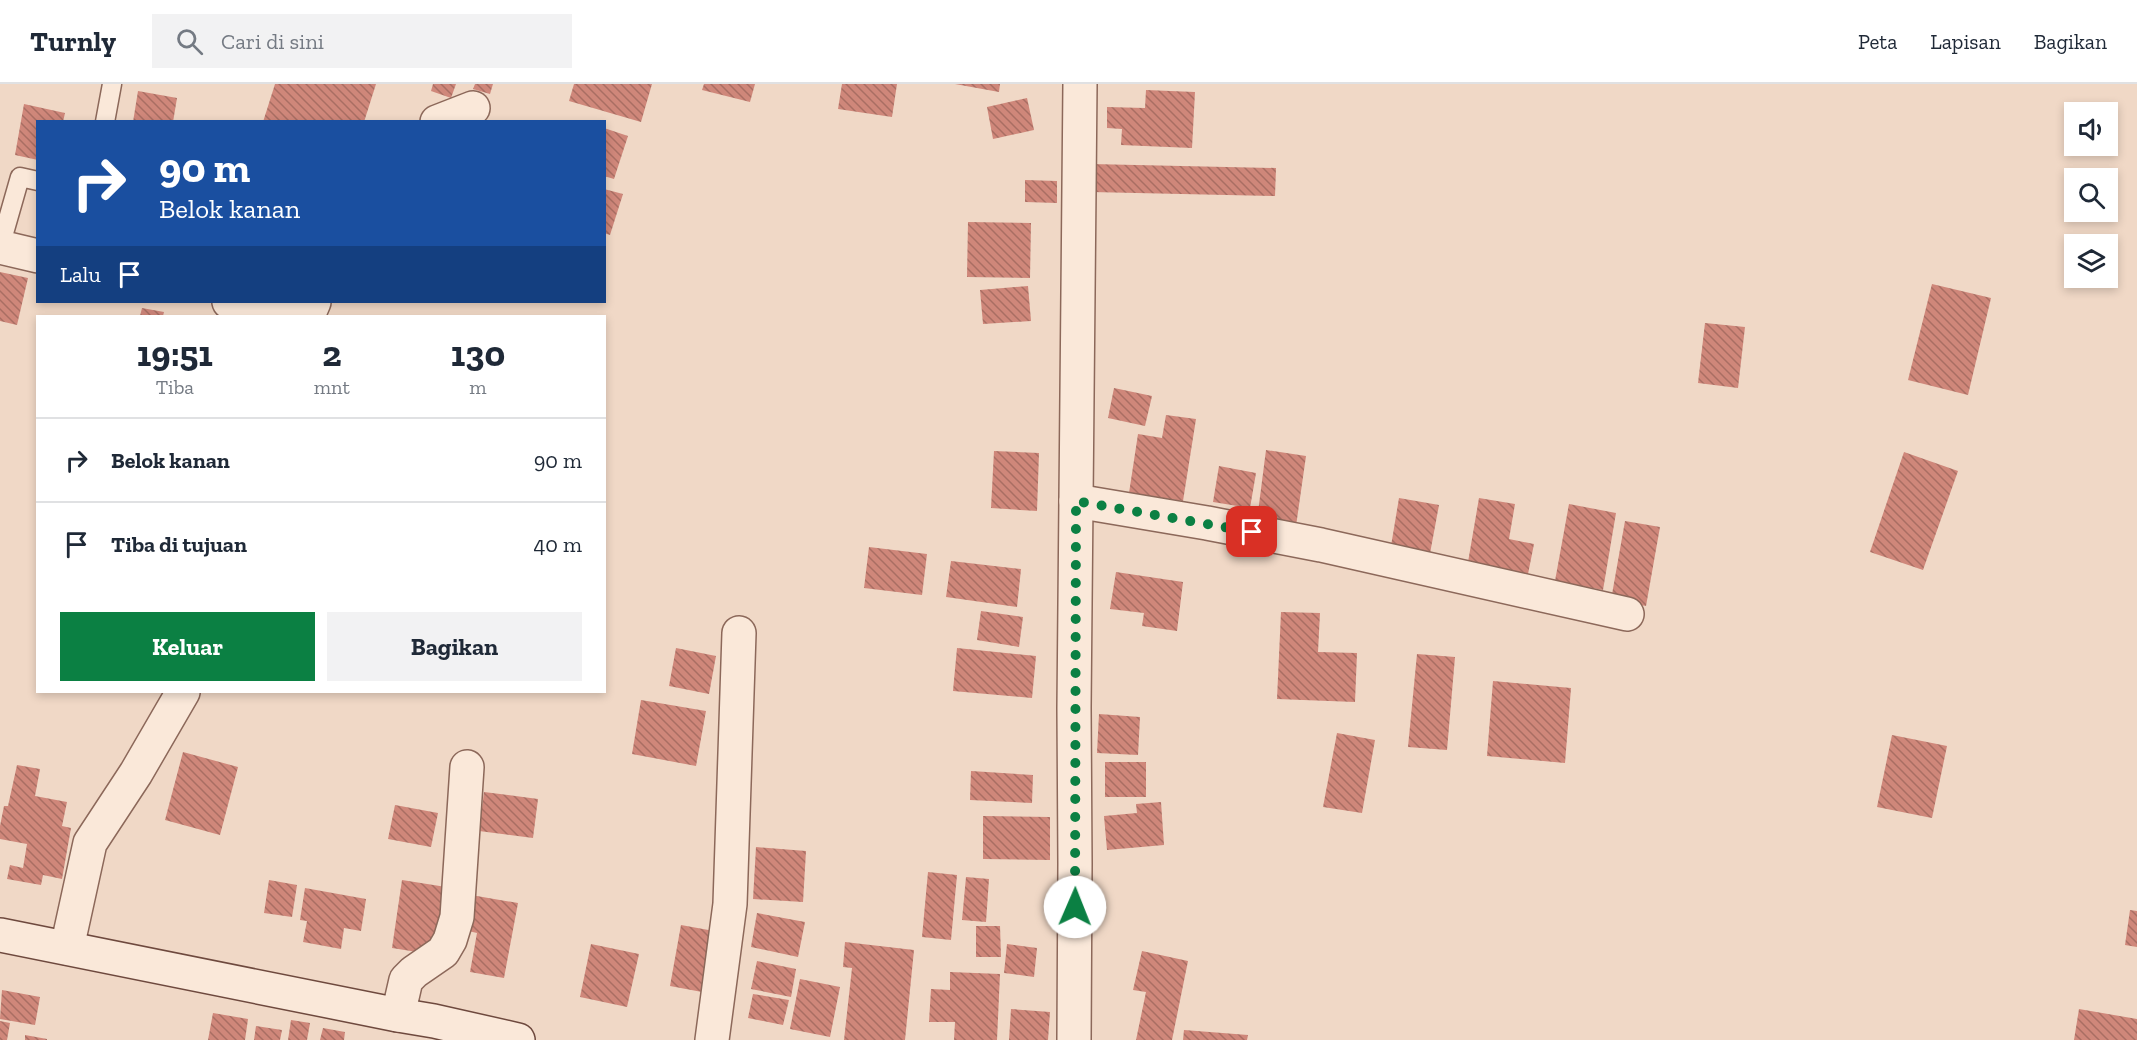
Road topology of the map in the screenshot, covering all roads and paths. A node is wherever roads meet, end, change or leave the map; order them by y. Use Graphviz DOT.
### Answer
graph roads {
  1 [pos="112,84"];
  2 [pos="1080,84"];
  3 [pos="473,108"];
  4 [pos="105,120"];
  5 [pos="442,120"];
  6 [pos="36,181"];
  7 [pos="0,247"];
  8 [pos="36,256"];
  9 [pos="234,303"];
  10 [pos="288,315"];
  11 [pos="1076,501"];
  12 [pos="1628,614"];
  13 [pos="739,633"];
  14 [pos="182,693"];
  15 [pos="467,767"];
  16 [pos="0,935"];
  17 [pos="67,948"];
  18 [pos="398,1015"];
  19 [pos="431,1030"];
  20 [pos="518,1040"];
  21 [pos="712,1040"];
  22 [pos="1074,1040"];
  1 -- 4 [label="lane"];
  2 -- 11 [label="street"];
  3 -- 5 [label="street"];
  6 -- 7 [label="lane"];
  7 -- 8 [label="street"];
  9 -- 10 [label="street"];
  11 -- 12 [label="street"];
  11 -- 22 [label="street"];
  13 -- 21 [label="street"];
  14 -- 17 [label="street"];
  15 -- 18 [label="street"];
  16 -- 17 [label="street"];
  17 -- 18 [label="street"];
  18 -- 19 [label="street"];
  19 -- 20 [label="street"];
}
